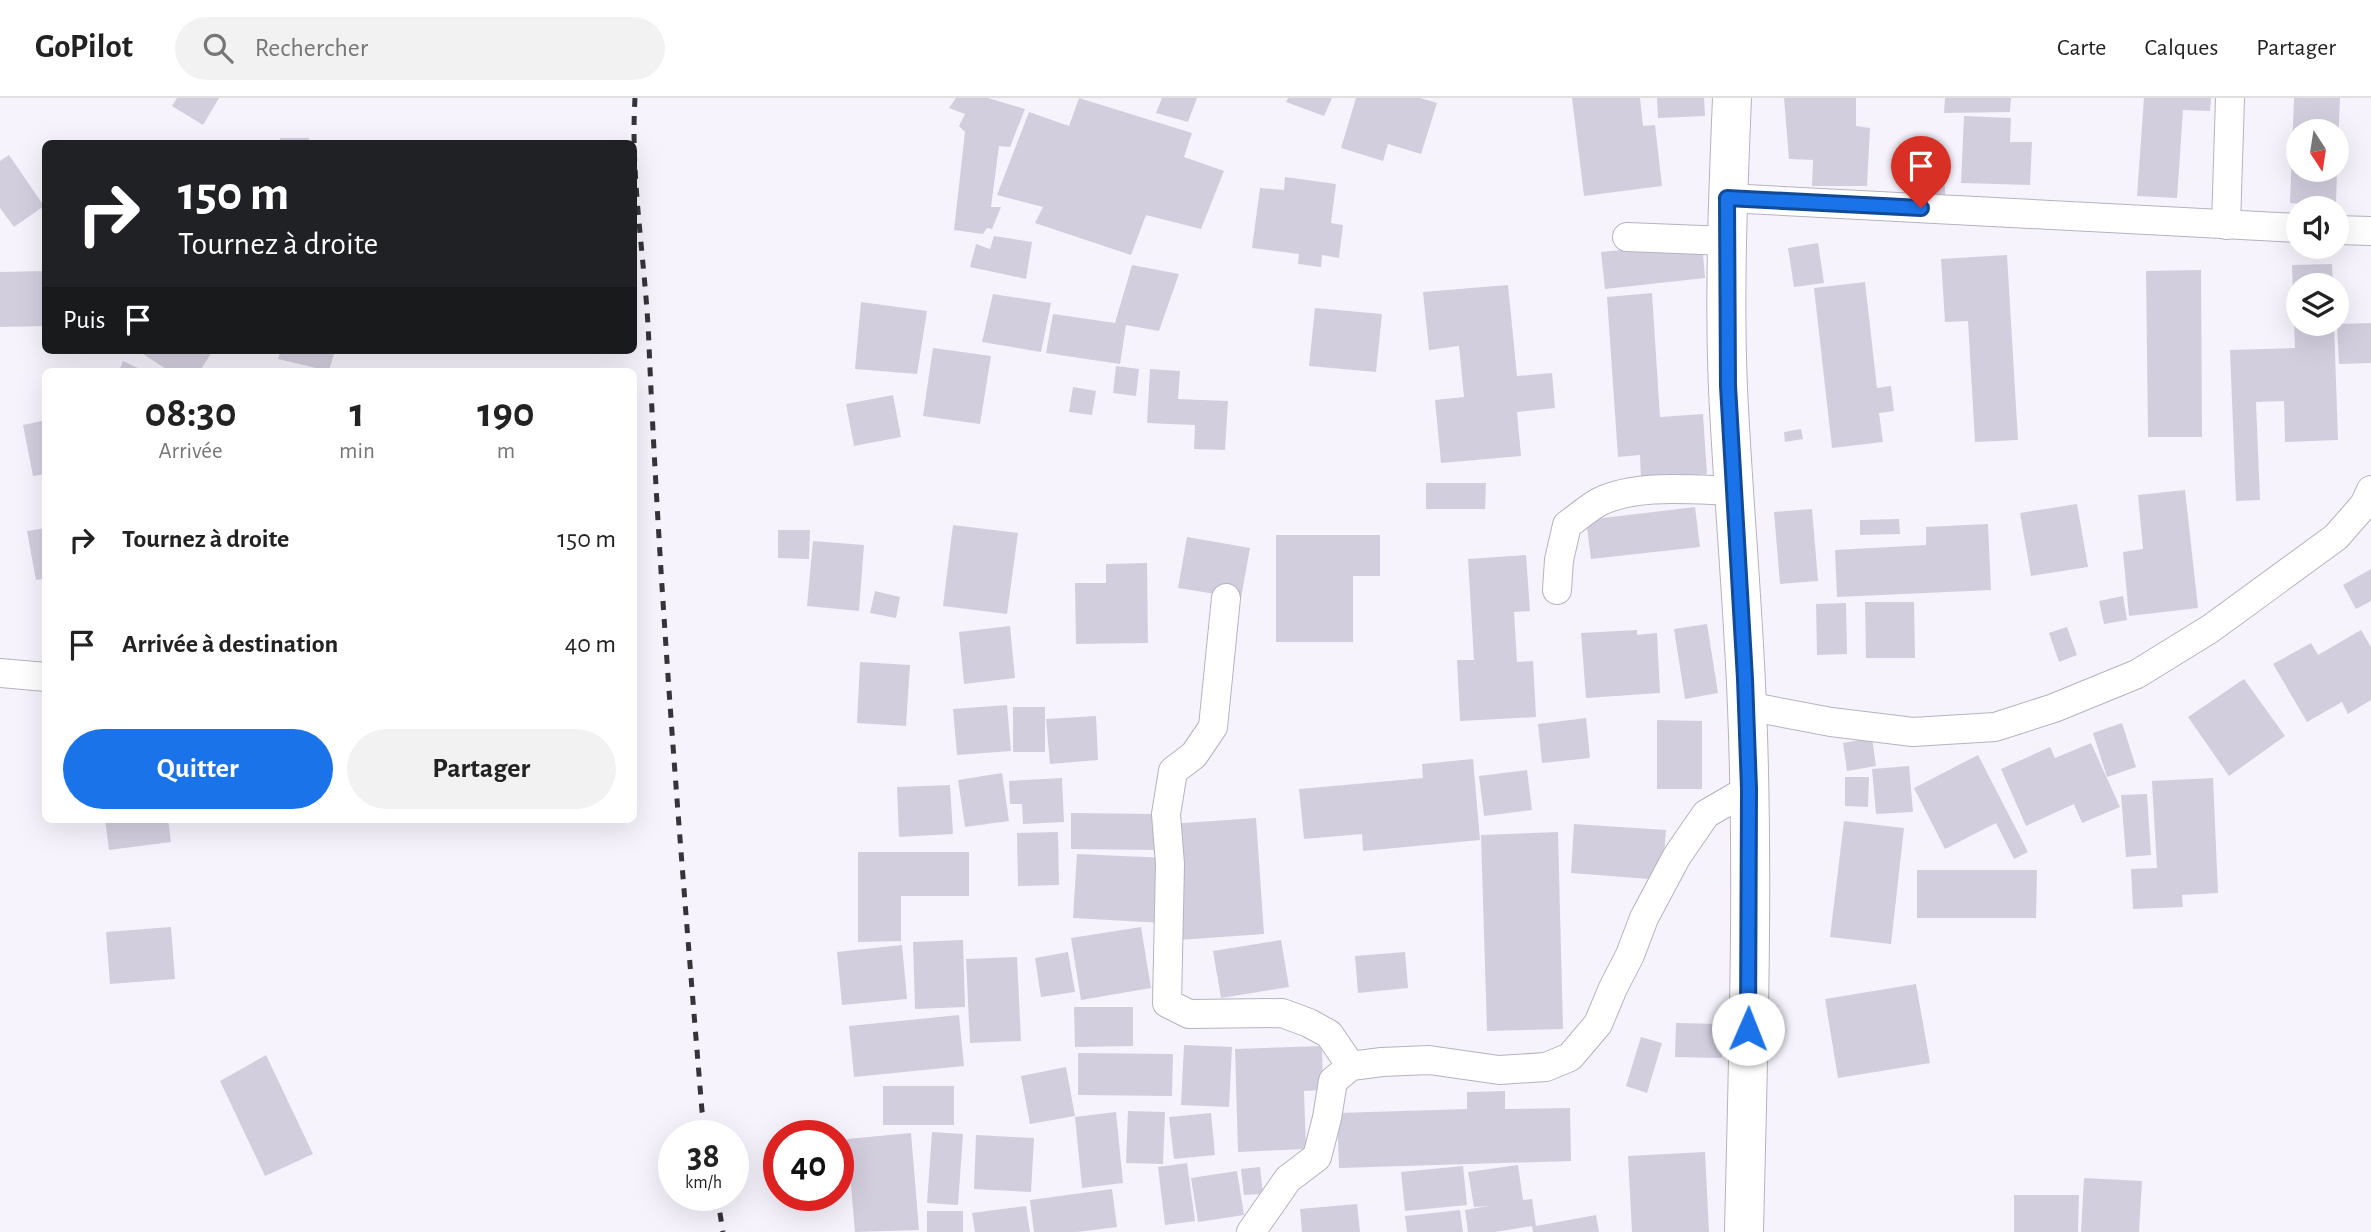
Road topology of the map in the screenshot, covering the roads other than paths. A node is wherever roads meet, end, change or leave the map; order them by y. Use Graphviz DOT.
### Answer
graph roads {
  1 [pos="1732,98"];
  2 [pos="2230,98"];
  3 [pos="1727,198"];
  4 [pos="2226,225"];
  5 [pos="2286,228"];
  6 [pos="2349,231"];
  7 [pos="2371,232"];
  8 [pos="1627,237"];
  9 [pos="1727,241"];
  10 [pos="1735,491"];
  11 [pos="2369,501"];
  12 [pos="1557,590"];
  13 [pos="1226,598"];
  14 [pos="0,673"];
  15 [pos="42,677"];
  16 [pos="1747,706"];
  17 [pos="1749,789"];
  18 [pos="1351,1066"];
  19 [pos="1251,1232"];
  20 [pos="1744,1232"];
  1 -- 3 [label="street"];
  2 -- 4 [label="street"];
  3 -- 4 [label="street"];
  3 -- 9 [label="street"];
  4 -- 5 [label="street"];
  6 -- 7 [label="street"];
  8 -- 9 [label="street"];
  9 -- 10 [label="street"];
  10 -- 12 [label="street"];
  10 -- 16 [label="street"];
  11 -- 16 [label="street"];
  13 -- 18 [label="street"];
  14 -- 15 [label="street"];
  16 -- 17 [label="street"];
  17 -- 18 [label="street"];
  17 -- 20 [label="street"];
  18 -- 19 [label="street"];
}
